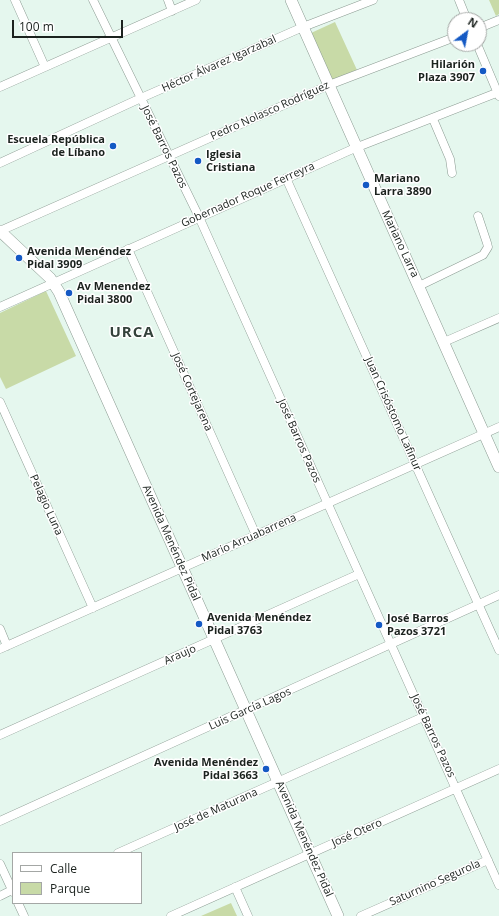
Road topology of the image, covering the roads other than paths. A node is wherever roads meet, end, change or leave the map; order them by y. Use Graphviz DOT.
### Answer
graph roads {
  1 [pos="15,0"];
  2 [pos="93,0"];
  3 [pos="168,0"];
  4 [pos="196,0"];
  5 [pos="291,0"];
  6 [pos="374,0"];
  7 [pos="459,0"];
  8 [pos="172,11"];
  9 [pos="464,12"];
  10 [pos="499,20"];
  11 [pos="487,25"];
  12 [pos="303,27"];
  13 [pos="111,38"];
  14 [pos="447,40"];
  15 [pos="480,52"];
  16 [pos="45,67"];
  17 [pos="329,85"];
  18 [pos="0,87"];
  19 [pos="498,94"];
  20 [pos="141,98"];
  21 [pos="433,119"];
  22 [pos="355,148"];
  23 [pos="168,157"];
  24 [pos="0,163"];
  25 [pos="452,173"];
  26 [pos="286,178"];
  27 [pos="478,216"];
  28 [pos="199,217"];
  29 [pos="0,231"];
  30 [pos="128,249"];
  31 [pos="54,283"];
  32 [pos="419,286"];
  33 [pos="0,307"];
  34 [pos="499,318"];
  35 [pos="444,342"];
  36 [pos="0,402"];
  37 [pos="499,427"];
  38 [pos="484,433"];
  39 [pos="416,465"];
  40 [pos="499,467"];
  41 [pos="327,504"];
  42 [pos="256,535"];
  43 [pos="182,568"];
  44 [pos="359,574"];
  45 [pos="499,595"];
  46 [pos="478,604"];
  47 [pos="93,608"];
  48 [pos="0,630"];
  49 [pos="214,640"];
  50 [pos="391,645"];
  51 [pos="4,648"];
  52 [pos="499,650"];
  53 [pos="246,711"];
  54 [pos="423,717"];
  55 [pos="0,735"];
  56 [pos="499,769"];
  57 [pos="278,782"];
  58 [pos="457,789"];
  59 [pos="0,821"];
  60 [pos="120,852"];
  61 [pos="310,854"];
  62 [pos="488,860"];
  63 [pos="0,864"];
  64 [pos="499,885"];
  65 [pos="235,887"];
  66 [pos="12,889"];
  67 [pos="12,891"];
  68 [pos="0,896"];
  69 [pos="18,904"];
  70 [pos="24,916"];
  71 [pos="171,916"];
  72 [pos="248,916"];
  73 [pos="338,916"];
  74 [pos="361,916"];
  1 -- 16 [label="street"];
  2 -- 13 [label="street, José Barros Pazos"];
  3 -- 8 [label="street"];
  4 -- 8 [label="street"];
  5 -- 12 [label="main road, Mariano Larra"];
  6 -- 12 [label="street, Héctor Álvarez Igarzabal"];
  7 -- 9 [label="street"];
  8 -- 13 [label="street"];
  10 -- 11 [label="street"];
  12 -- 17 [label="main road, Mariano Larra"];
  12 -- 20 [label="street, Héctor Álvarez Igarzabal"];
  13 -- 16 [label="street"];
  13 -- 20 [label="street, José Barros Pazos"];
  14 -- 17 [label="street, Pedro Nolasco Rodríguez"];
  15 -- 19 [label="street"];
  16 -- 18 [label="street"];
  17 -- 22 [label="main road, Mariano Larra"];
  17 -- 23 [label="street, Pedro Nolasco Rodríguez"];
  19 -- 21 [label="street, Gobernador Roque Ferreyra"];
  20 -- 23 [label="street, José Barros Pazos"];
  20 -- 24 [label="street, Héctor Álvarez Igarzabal"];
  21 -- 22 [label="street, Gobernador Roque Ferreyra"];
  21 -- 25 [label="street"];
  22 -- 26 [label="street, Gobernador Roque Ferreyra"];
  22 -- 32 [label="main road, Mariano Larra"];
  23 -- 28 [label="street, José Barros Pazos"];
  23 -- 29 [label="street, Pedro Nolasco Rodríguez"];
  26 -- 28 [label="street, Gobernador Roque Ferreyra"];
  26 -- 39 [label="street, Juan Crisóstomo Lafinur"];
  27 -- 32 [label="street"];
  28 -- 30 [label="street, Gobernador Roque Ferreyra"];
  28 -- 41 [label="street, José Barros Pazos"];
  29 -- 31 [label="main road, Avenida Menéndez Pidal"];
  30 -- 31 [label="street, Gobernador Roque Ferreyra"];
  30 -- 42 [label="street, José Cortejarena"];
  31 -- 33 [label="street, Gobernador Roque Ferreyra"];
  31 -- 43 [label="main road, Avenida Menéndez Pidal"];
  32 -- 35 [label="main road, Mariano Larra"];
  34 -- 35 [label="street"];
  35 -- 38 [label="main road, Mariano Larra"];
  36 -- 47 [label="street, Pelagio Luna"];
  37 -- 38 [label="street, Mario Arruabarrena"];
  38 -- 39 [label="street, Mario Arruabarrena"];
  38 -- 40 [label="main road, Mariano Larra"];
  39 -- 41 [label="street, Mario Arruabarrena"];
  39 -- 46 [label="street, Juan Crisóstomo Lafinur"];
  41 -- 42 [label="street, Mario Arruabarrena"];
  41 -- 44 [label="street, José Barros Pazos"];
  42 -- 43 [label="street, Mario Arruabarrena"];
  43 -- 47 [label="street, Mario Arruabarrena"];
  43 -- 49 [label="main road, Avenida Menéndez Pidal"];
  44 -- 49 [label="street, Araujo"];
  44 -- 50 [label="street, José Barros Pazos"];
  45 -- 46 [label="street, Luis García Lagos"];
  46 -- 50 [label="street, Luis García Lagos"];
  46 -- 52 [label="street, Juan Crisóstomo Lafinur"];
  47 -- 51 [label="street, Mario Arruabarrena"];
  48 -- 51 [label="street"];
  49 -- 53 [label="main road, Avenida Menéndez Pidal"];
  49 -- 55 [label="street, Araujo"];
  50 -- 53 [label="street, Luis García Lagos"];
  50 -- 54 [label="street, José Barros Pazos"];
  53 -- 57 [label="main road, Avenida Menéndez Pidal"];
  53 -- 59 [label="street, Luis García Lagos"];
  54 -- 57 [label="street, José de Maturana"];
  54 -- 58 [label="street, José Barros Pazos"];
  56 -- 58 [label="street, José Otero"];
  57 -- 60 [label="street, José de Maturana"];
  57 -- 61 [label="main road, Avenida Menéndez Pidal"];
  58 -- 61 [label="street, José Otero"];
  58 -- 62 [label="street, José Barros Pazos"];
  61 -- 65 [label="street, José Otero"];
  61 -- 73 [label="main road, Avenida Menéndez Pidal"];
  62 -- 64 [label="street, José Barros Pazos"];
  62 -- 74 [label="street, Saturnino Segurola"];
  63 -- 66 [label="street"];
  65 -- 71 [label="street, José Otero"];
  65 -- 72 [label="street"];
  67 -- 68 [label="street"];
  69 -- 70 [label="street"];
}
